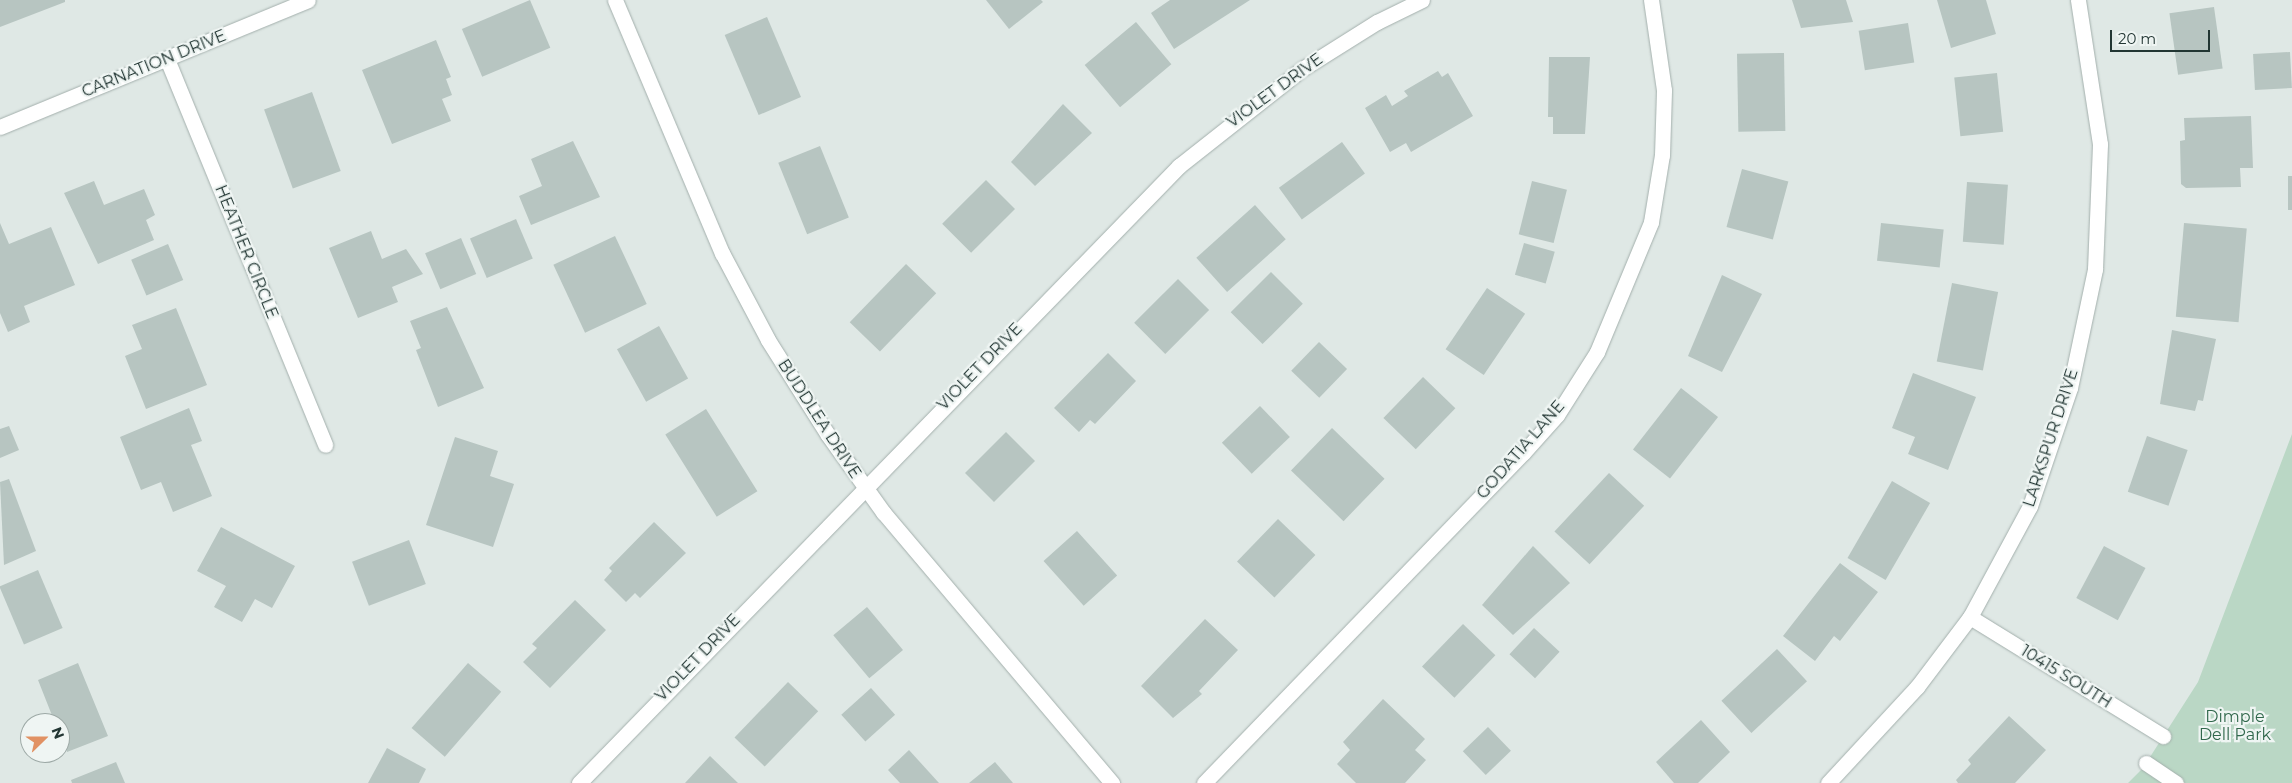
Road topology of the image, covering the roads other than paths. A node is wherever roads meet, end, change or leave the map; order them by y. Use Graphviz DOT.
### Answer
graph roads {
  1 [pos="308,0"];
  2 [pos="615,0"];
  3 [pos="1422,0"];
  4 [pos="1651,0"];
  5 [pos="2078,0"];
  6 [pos="167,59"];
  7 [pos="0,127"];
  8 [pos="325,445"];
  9 [pos="864,488"];
  10 [pos="1970,617"];
  11 [pos="2163,736"];
  12 [pos="2146,763"];
  13 [pos="578,783"];
  14 [pos="1112,783"];
  15 [pos="1204,783"];
  16 [pos="1828,783"];
  17 [pos="2176,783"];
  1 -- 6 [label="street, CARNATION DRIVE"];
  2 -- 9 [label="street, BUDDLEA DRIVE"];
  3 -- 9 [label="street, VIOLET DRIVE"];
  4 -- 15 [label="street, GODATIA LANE"];
  5 -- 10 [label="street, LARKSPUR DRIVE"];
  6 -- 7 [label="street, CARNATION DRIVE"];
  6 -- 8 [label="street, HEATHER CIRCLE"];
  9 -- 13 [label="street, VIOLET DRIVE"];
  9 -- 14 [label="street, BUDDLEA DRIVE"];
  10 -- 11 [label="street, 10415 SOUTH"];
  10 -- 16 [label="street, LARKSPUR DRIVE"];
  12 -- 17 [label="street"];
}
